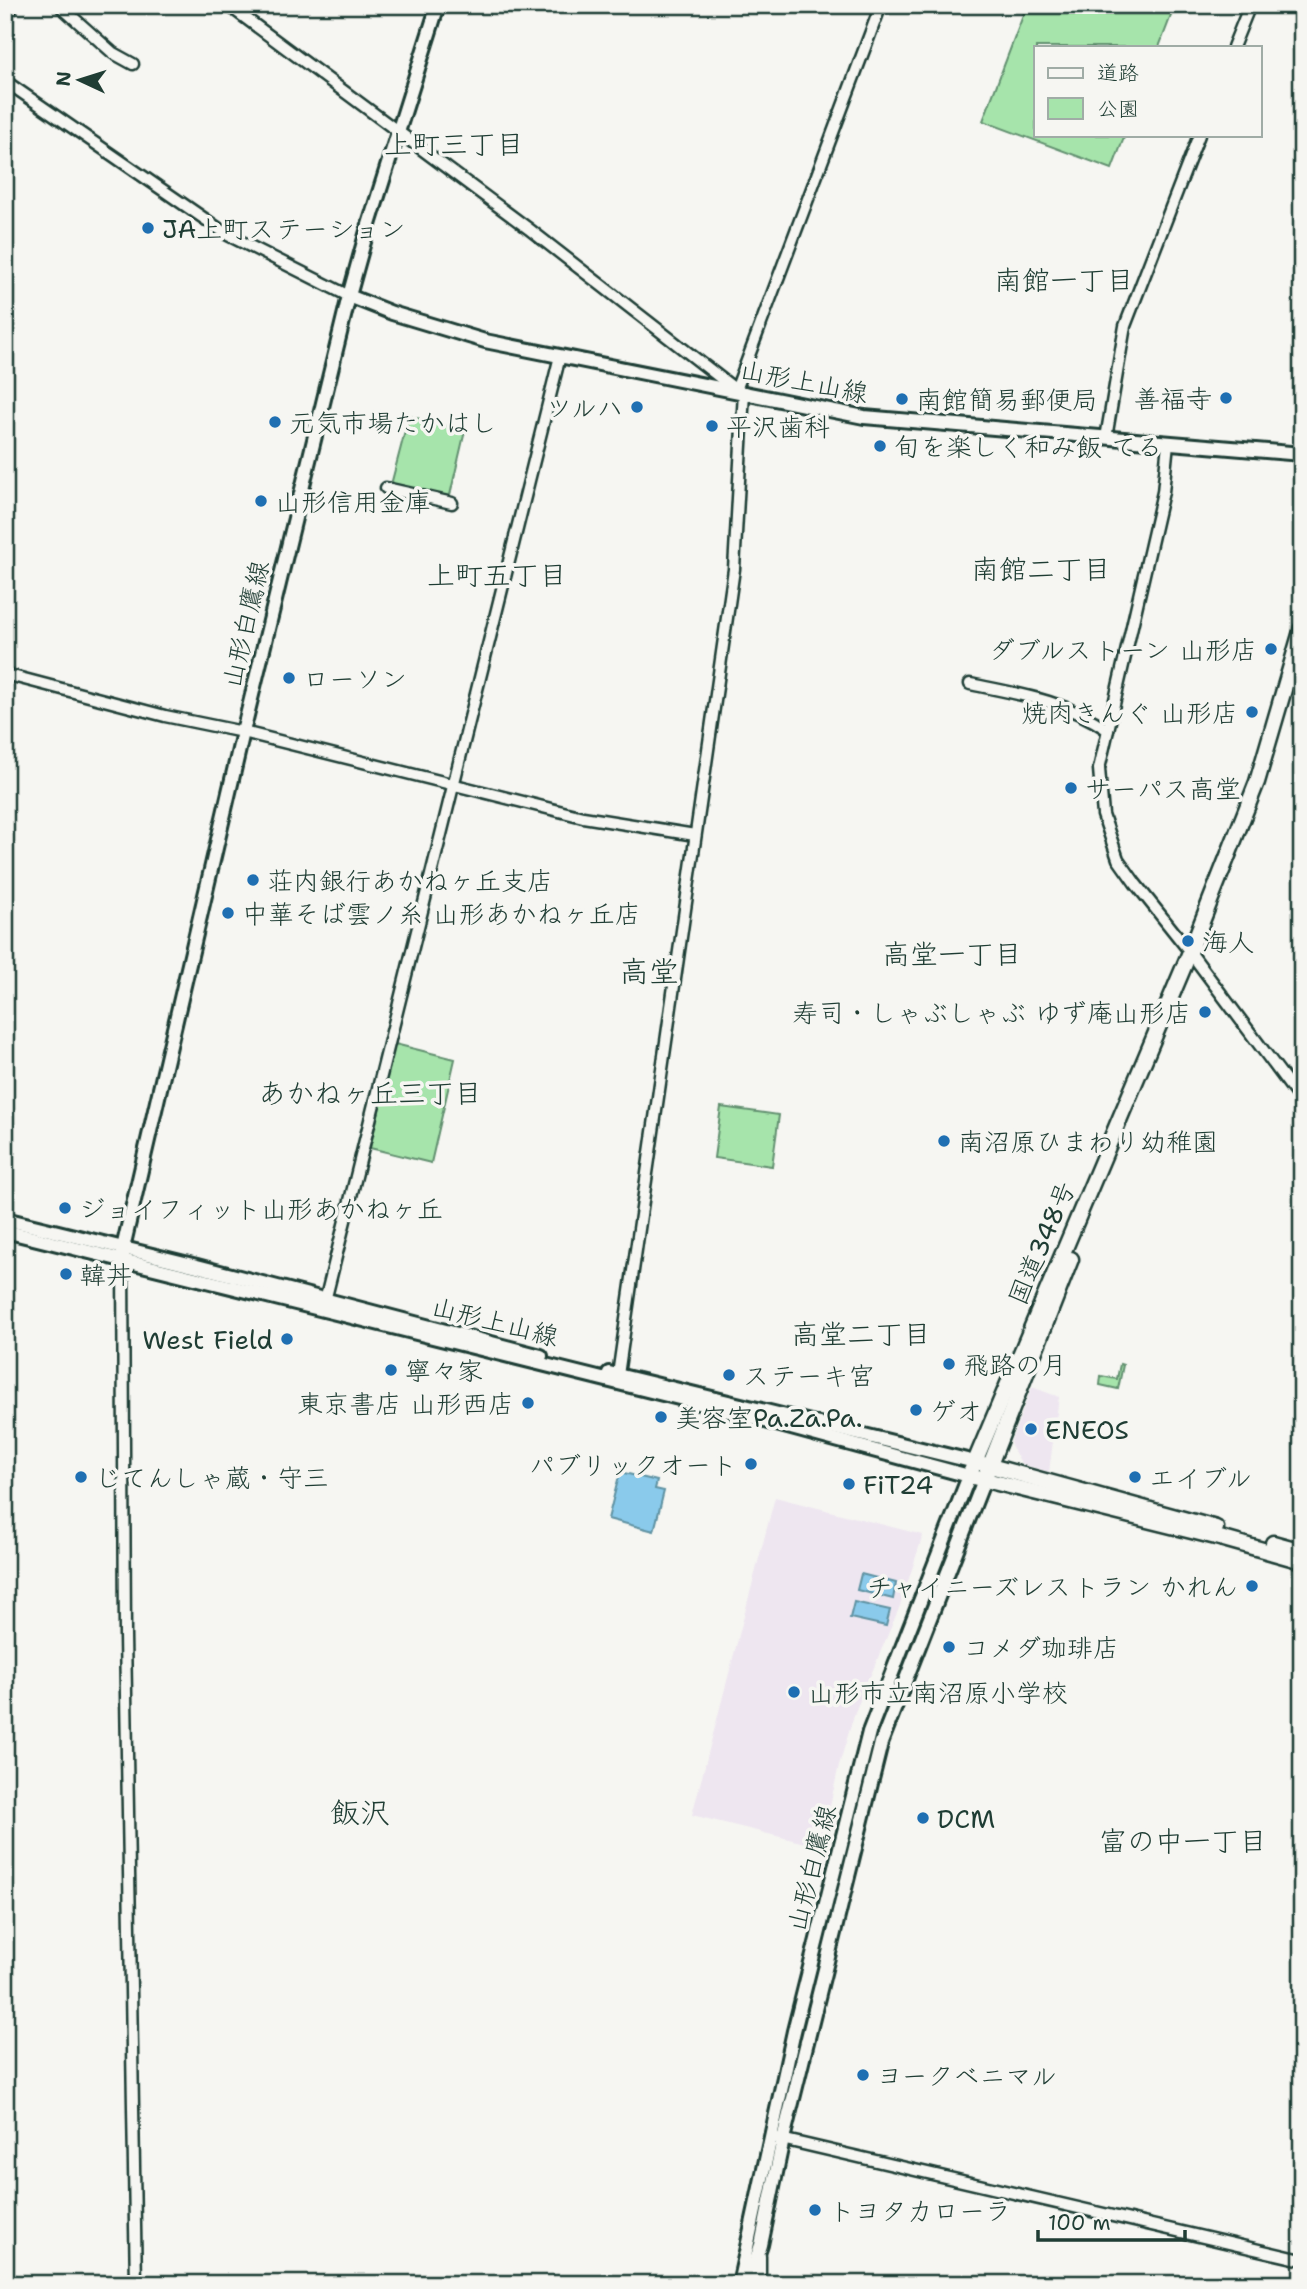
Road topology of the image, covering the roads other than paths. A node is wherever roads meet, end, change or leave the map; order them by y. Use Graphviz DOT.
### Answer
graph roads {
  1 [pos="14,5"];
  2 [pos="59,5"];
  3 [pos="228,5"];
  4 [pos="438,5"];
  5 [pos="881,5"];
  6 [pos="1250,5"];
  7 [pos="5,17"];
  8 [pos="1233,46"];
  9 [pos="133,64"];
  10 [pos="5,81"];
  11 [pos="398,133"];
  12 [pos="1199,136"];
  13 [pos="349,296"];
  14 [pos="560,356"];
  15 [pos="740,391"];
  16 [pos="1106,438"];
  17 [pos="1168,443"];
  18 [pos="1302,454"];
  19 [pos="386,488"];
  20 [pos="452,503"];
  21 [pos="1302,628"];
  22 [pos="1302,661"];
  23 [pos="5,674"];
  24 [pos="970,684"];
  25 [pos="1108,730"];
  26 [pos="243,732"];
  27 [pos="453,784"];
  28 [pos="695,835"];
  29 [pos="1193,957"];
  30 [pos="1302,1102"];
  31 [pos="5,1219"];
  32 [pos="5,1231"];
  33 [pos="123,1254"];
  34 [pos="325,1301"];
  35 [pos="618,1375"];
  36 [pos="972,1469"];
  37 [pos="987,1473"];
  38 [pos="1302,1551"];
  39 [pos="1302,1561"];
  40 [pos="776,2138"];
  41 [pos="761,2245"];
  42 [pos="1302,2260"];
  43 [pos="136,2284"];
  44 [pos="739,2284"];
  45 [pos="748,2284"];
  46 [pos="760,2284"];
  1 -- 7 [label="street"];
  2 -- 9 [label="street"];
  3 -- 11 [label="street"];
  4 -- 11 [label="main road, 山形白鷹線"];
  5 -- 15 [label="street"];
  6 -- 8 [label="street"];
  10 -- 13 [label="street"];
  11 -- 13 [label="main road, 山形白鷹線"];
  11 -- 15 [label="street"];
  12 -- 16 [label="street"];
  13 -- 14 [label="main road, 山形上山線"];
  13 -- 26 [label="main road, 山形白鷹線"];
  14 -- 15 [label="main road, 山形上山線"];
  14 -- 27 [label="street"];
  15 -- 16 [label="main road, 山形上山線"];
  15 -- 28 [label="street"];
  16 -- 17 [label="main road, 山形上山線"];
  17 -- 18 [label="main road, 山形上山線"];
  17 -- 25 [label="street"];
  19 -- 20 [label="street"];
  21 -- 29 [label="highway, 国道348号"];
  22 -- 29 [label="highway, 国道348号"];
  23 -- 26 [label="street"];
  24 -- 25 [label="street"];
  25 -- 29 [label="street"];
  26 -- 27 [label="street"];
  26 -- 33 [label="main road, 山形白鷹線"];
  27 -- 28 [label="street"];
  27 -- 34 [label="street"];
  28 -- 35 [label="street"];
  29 -- 30 [label="street"];
  29 -- 36 [label="highway, 国道348号"];
  29 -- 37 [label="highway, 国道348号"];
  31 -- 33 [label="main road, 山形上山線"];
  32 -- 33 [label="main road, 山形上山線"];
  33 -- 34 [label="main road, 山形上山線"];
  33 -- 36 [label="main road, 山形上山線"];
  33 -- 43 [label="street"];
  34 -- 35 [label="main road, 山形上山線"];
  35 -- 36 [label="main road, 山形上山線"];
  36 -- 37 [label="highway"];
  36 -- 40 [label="main road, 山形白鷹線"];
  37 -- 38 [label="highway"];
  37 -- 39 [label="highway"];
  37 -- 40 [label="main road, 山形白鷹線"];
  40 -- 41 [label="main road, 山形白鷹線"];
  40 -- 42 [label="street"];
  40 -- 44 [label="main road, 山形白鷹線"];
  41 -- 45 [label="main road, 山形白鷹線"];
  41 -- 46 [label="street"];
}
